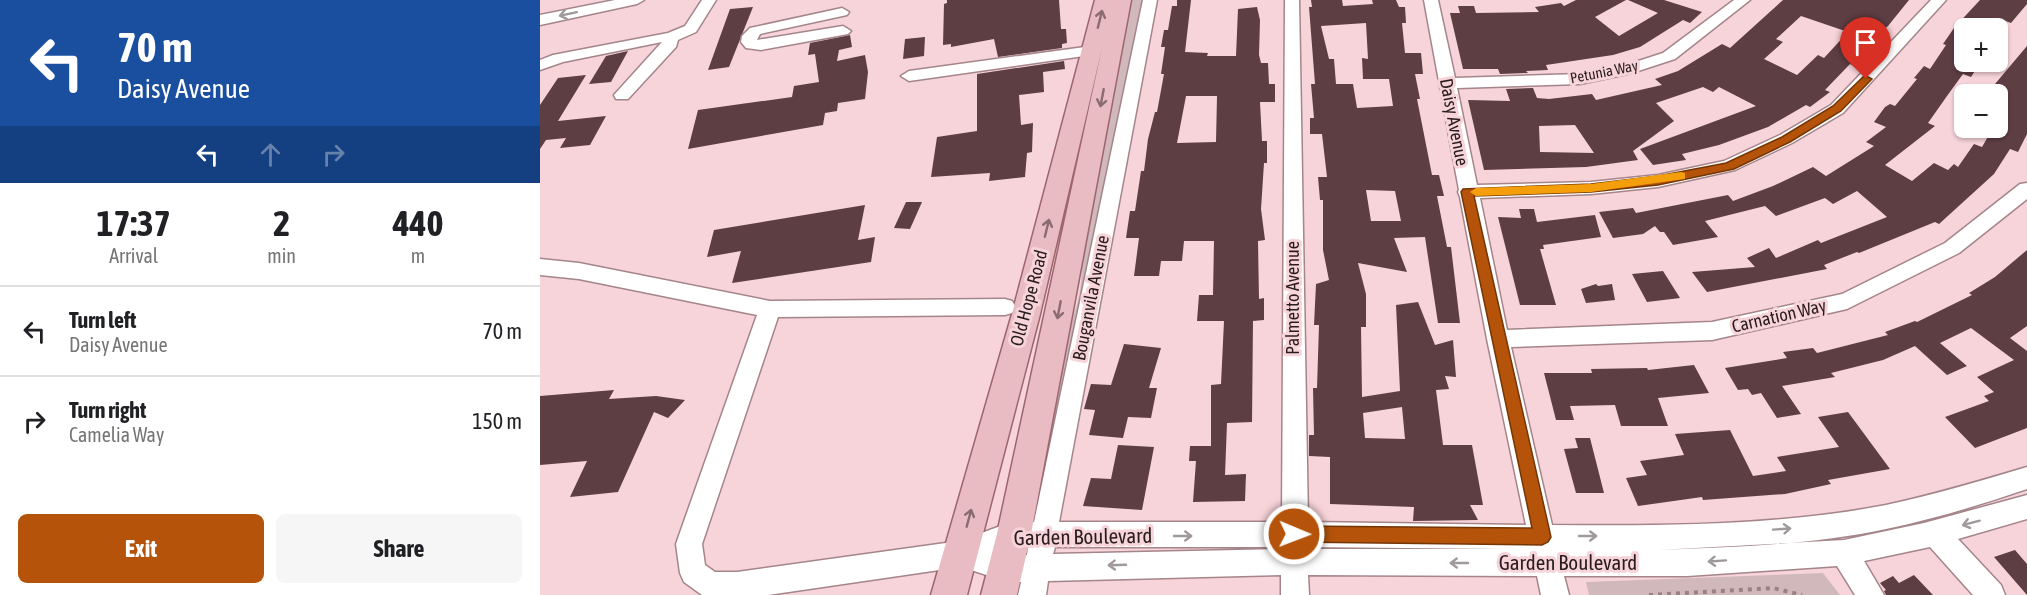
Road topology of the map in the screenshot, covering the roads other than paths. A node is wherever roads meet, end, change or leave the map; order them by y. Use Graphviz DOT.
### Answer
graph roads {
  1 [pos="637,0"];
  2 [pos="709,0"];
  3 [pos="1104,0"];
  4 [pos="1122,0"];
  5 [pos="1150,0"];
  6 [pos="1292,0"];
  7 [pos="1431,0"];
  8 [pos="1743,0"];
  9 [pos="1939,0"];
  10 [pos="842,12"];
  11 [pos="540,20"];
  12 [pos="782,24"];
  13 [pos="843,31"];
  14 [pos="670,38"];
  15 [pos="782,41"];
  16 [pos="1092,51"];
  17 [pos="540,65"];
  18 [pos="909,76"];
  19 [pos="1446,82"];
  20 [pos="622,95"];
  21 [pos="2027,189"];
  22 [pos="1467,192"];
  23 [pos="540,267"];
  24 [pos="1005,307"];
  25 [pos="770,309"];
  26 [pos="1498,339"];
  27 [pos="2027,478"];
  28 [pos="1998,489"];
  29 [pos="2024,512"];
  30 [pos="1935,533"];
  31 [pos="1014,534"];
  32 [pos="1294,534"];
  33 [pos="1045,535"];
  34 [pos="1542,537"];
  35 [pos="1844,553"];
  36 [pos="960,554"];
  37 [pos="1548,562"];
  38 [pos="1294,563"];
  39 [pos="1014,577"];
  40 [pos="949,595"];
  41 [pos="1032,595"];
  42 [pos="1295,595"];
  43 [pos="1556,595"];
  44 [pos="1870,595"];
  45 [pos="1991,595"];
  1 -- 11 [label="street, one-way"];
  2 -- 14 [label="street"];
  16 -- 3 [label="main road, Old Hope Road, one-way"];
  4 -- 31 [label="main road, Old Hope Road, one-way"];
  5 -- 33 [label="street, Bouganvila Avenue"];
  6 -- 32 [label="street, Palmetto Avenue"];
  7 -- 19 [label="street, Daisy Avenue"];
  8 -- 19 [label="street, Petunia Way"];
  9 -- 22 [label="street"];
  10 -- 12 [label="street"];
  12 -- 15 [label="street"];
  12 -- 15 [label="street"];
  13 -- 15 [label="street"];
  14 -- 17 [label="street"];
  14 -- 20 [label="street"];
  16 -- 18 [label="street"];
  36 -- 16 [label="main road, Old Hope Road, one-way"];
  19 -- 22 [label="street, Daisy Avenue"];
  21 -- 26 [label="street, Carnation Way"];
  22 -- 26 [label="street, Daisy Avenue"];
  23 -- 25 [label="street"];
  24 -- 25 [label="street"];
  25 -- 36 [label="street"];
  26 -- 34 [label="street, Daisy Avenue"];
  27 -- 28 [label="street, Garden Boulevard"];
  28 -- 29 [label="street"];
  34 -- 28 [label="street, Garden Boulevard, one-way"];
  29 -- 30 [label="street, Garden Boulevard, one-way"];
  30 -- 35 [label="street, Garden Boulevard"];
  30 -- 45 [label="street"];
  31 -- 33 [label="street, Garden Boulevard"];
  31 -- 36 [label="street, Garden Boulevard"];
  31 -- 39 [label="main road, Old Hope Road"];
  33 -- 32 [label="street, Garden Boulevard, one-way"];
  32 -- 34 [label="street, Garden Boulevard"];
  32 -- 38 [label="street, Palmetto Avenue"];
  33 -- 39 [label="street, Bouganvila Avenue"];
  34 -- 37 [label="street, Daisy Avenue"];
  35 -- 37 [label="street, Garden Boulevard, one-way"];
  35 -- 44 [label="street"];
  36 -- 39 [label="street, Garden Boulevard"];
  36 -- 40 [label="main road, Old Hope Road"];
  37 -- 38 [label="street, Garden Boulevard, one-way"];
  37 -- 43 [label="street, Daisy Avenue"];
  38 -- 39 [label="street, Garden Boulevard, one-way"];
  38 -- 42 [label="street, Palmetto Avenue"];
  39 -- 41 [label="street, Bouganvila Avenue"];
}
